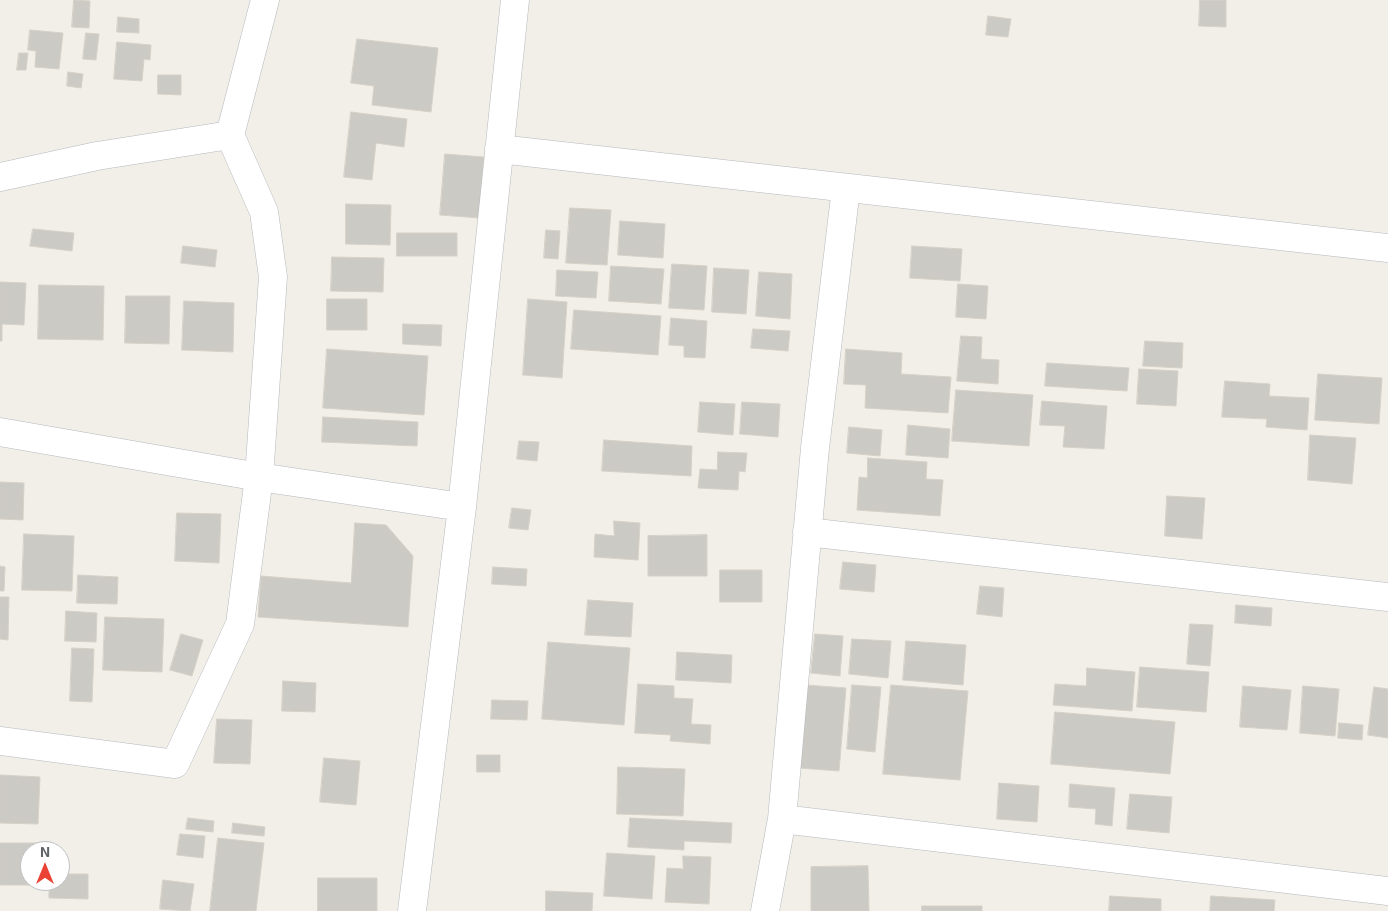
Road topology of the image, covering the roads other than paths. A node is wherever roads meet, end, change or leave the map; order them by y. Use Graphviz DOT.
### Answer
graph roads {
  1 [pos="265,0"];
  2 [pos="515,0"];
  3 [pos="230,135"];
  4 [pos="499,149"];
  5 [pos="0,176"];
  6 [pos="846,188"];
  7 [pos="1388,248"];
  8 [pos="0,432"];
  9 [pos="260,477"];
  10 [pos="462,507"];
  11 [pos="807,532"];
  12 [pos="1388,597"];
  13 [pos="0,741"];
  14 [pos="782,819"];
  15 [pos="1388,891"];
  16 [pos="412,911"];
  17 [pos="765,911"];
  1 -- 3 [label="street"];
  2 -- 4 [label="street"];
  3 -- 5 [label="street"];
  3 -- 9 [label="street"];
  4 -- 6 [label="street"];
  4 -- 10 [label="street"];
  6 -- 7 [label="street"];
  6 -- 11 [label="street"];
  8 -- 9 [label="street"];
  9 -- 10 [label="street"];
  9 -- 13 [label="street"];
  10 -- 16 [label="street"];
  11 -- 12 [label="street"];
  11 -- 14 [label="street"];
  14 -- 15 [label="street"];
  14 -- 17 [label="street"];
}
